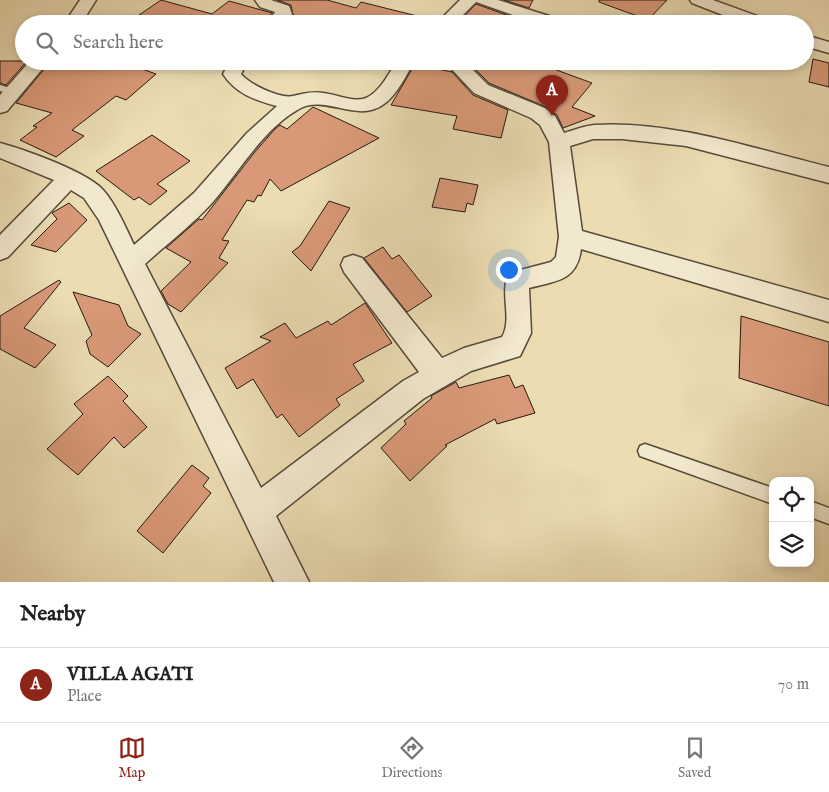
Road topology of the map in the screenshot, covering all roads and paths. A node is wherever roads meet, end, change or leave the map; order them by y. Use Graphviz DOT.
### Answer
graph roads {
  1 [pos="88,0"];
  2 [pos="263,0"];
  3 [pos="469,0"];
  4 [pos="482,0"];
  5 [pos="698,0"];
  6 [pos="78,15"];
  7 [pos="283,15"];
  8 [pos="453,15"];
  9 [pos="528,15"];
  10 [pos="738,15"];
  11 [pos="814,43"];
  12 [pos="829,48"];
  13 [pos="30,70"];
  14 [pos="234,70"];
  15 [pos="399,70"];
  16 [pos="462,70"];
  17 [pos="7,90"];
  18 [pos="293,104"];
  19 [pos="0,107"];
  20 [pos="559,142"];
  21 [pos="0,150"];
  22 [pos="829,175"];
  23 [pos="69,178"];
  24 [pos="571,237"];
  25 [pos="0,250"];
  26 [pos="131,262"];
  27 [pos="353,265"];
  28 [pos="829,311"];
  29 [pos="438,376"];
  30 [pos="645,451"];
  31 [pos="769,495"];
  32 [pos="256,511"];
  33 [pos="814,511"];
  34 [pos="829,516"];
  35 [pos="292,582"];
  1 -- 6 [label="street"];
  2 -- 7 [label="street"];
  3 -- 8 [label="street"];
  4 -- 9 [label="street"];
  5 -- 10 [label="street"];
  11 -- 12 [label="street"];
  13 -- 17 [label="street"];
  14 -- 18 [label="street"];
  15 -- 18 [label="street"];
  16 -- 20 [label="street"];
  17 -- 19 [label="street"];
  18 -- 26 [label="street"];
  20 -- 22 [label="street"];
  20 -- 24 [label="street"];
  21 -- 23 [label="street"];
  23 -- 25 [label="street"];
  23 -- 26 [label="street"];
  24 -- 28 [label="street"];
  24 -- 29 [label="street"];
  26 -- 32 [label="street"];
  27 -- 29 [label="street"];
  29 -- 32 [label="street"];
  30 -- 31 [label="lane"];
  32 -- 35 [label="street"];
  33 -- 34 [label="lane"];
}
